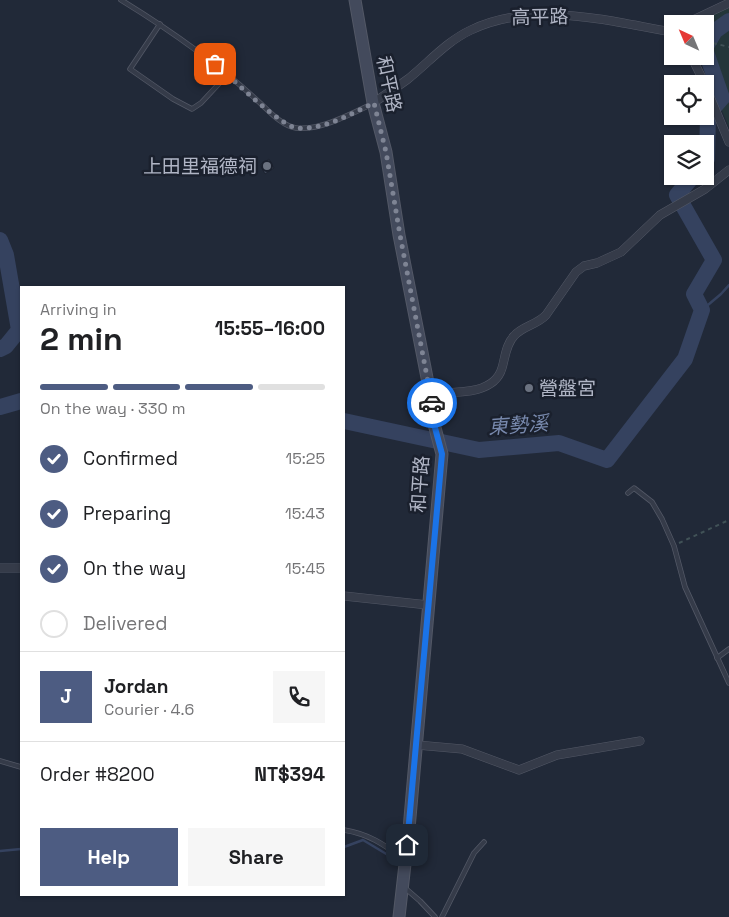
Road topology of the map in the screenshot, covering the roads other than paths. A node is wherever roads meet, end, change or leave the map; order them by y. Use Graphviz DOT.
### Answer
graph roads {
  1 [pos="121,0"];
  2 [pos="355,0"];
  3 [pos="729,3"];
  4 [pos="704,15"];
  5 [pos="160,24"];
  6 [pos="664,31"];
  7 [pos="228,74"];
  8 [pos="374,103"];
  9 [pos="714,106"];
  10 [pos="729,142"];
  11 [pos="729,170"];
  12 [pos="430,393"];
  13 [pos="628,492"];
  14 [pos="0,568"];
  15 [pos="20,568"];
  16 [pos="345,596"];
  17 [pos="428,605"];
  18 [pos="729,649"];
  19 [pos="717,658"];
  20 [pos="729,683"];
  21 [pos="640,741"];
  22 [pos="417,745"];
  23 [pos="0,761"];
  24 [pos="20,767"];
  25 [pos="345,830"];
  26 [pos="484,842"];
  27 [pos="406,860"];
  28 [pos="403,886"];
  29 [pos="399,917"];
  30 [pos="434,917"];
  31 [pos="442,917"];
  1 -- 5 [label="lane"];
  2 -- 8 [label="street, 和平路"];
  3 -- 4 [label="street"];
  5 -- 7 [label="lane"];
  5 -- 7 [label="lane"];
  6 -- 8 [label="street, 高平路"];
  7 -- 8 [label="lane"];
  8 -- 12 [label="street, 和平路"];
  9 -- 10 [label="street"];
  11 -- 12 [label="street"];
  12 -- 17 [label="street, 和平路"];
  13 -- 19 [label="lane"];
  14 -- 15 [label="street"];
  16 -- 17 [label="street"];
  17 -- 22 [label="street, 和平路"];
  18 -- 19 [label="lane"];
  19 -- 20 [label="lane"];
  21 -- 22 [label="street"];
  22 -- 27 [label="street, 和平路"];
  23 -- 24 [label="lane"];
  25 -- 27 [label="lane"];
  26 -- 31 [label="lane"];
  27 -- 28 [label="street, 和平路"];
  28 -- 29 [label="street, 和平路"];
  28 -- 30 [label="lane"];
}
